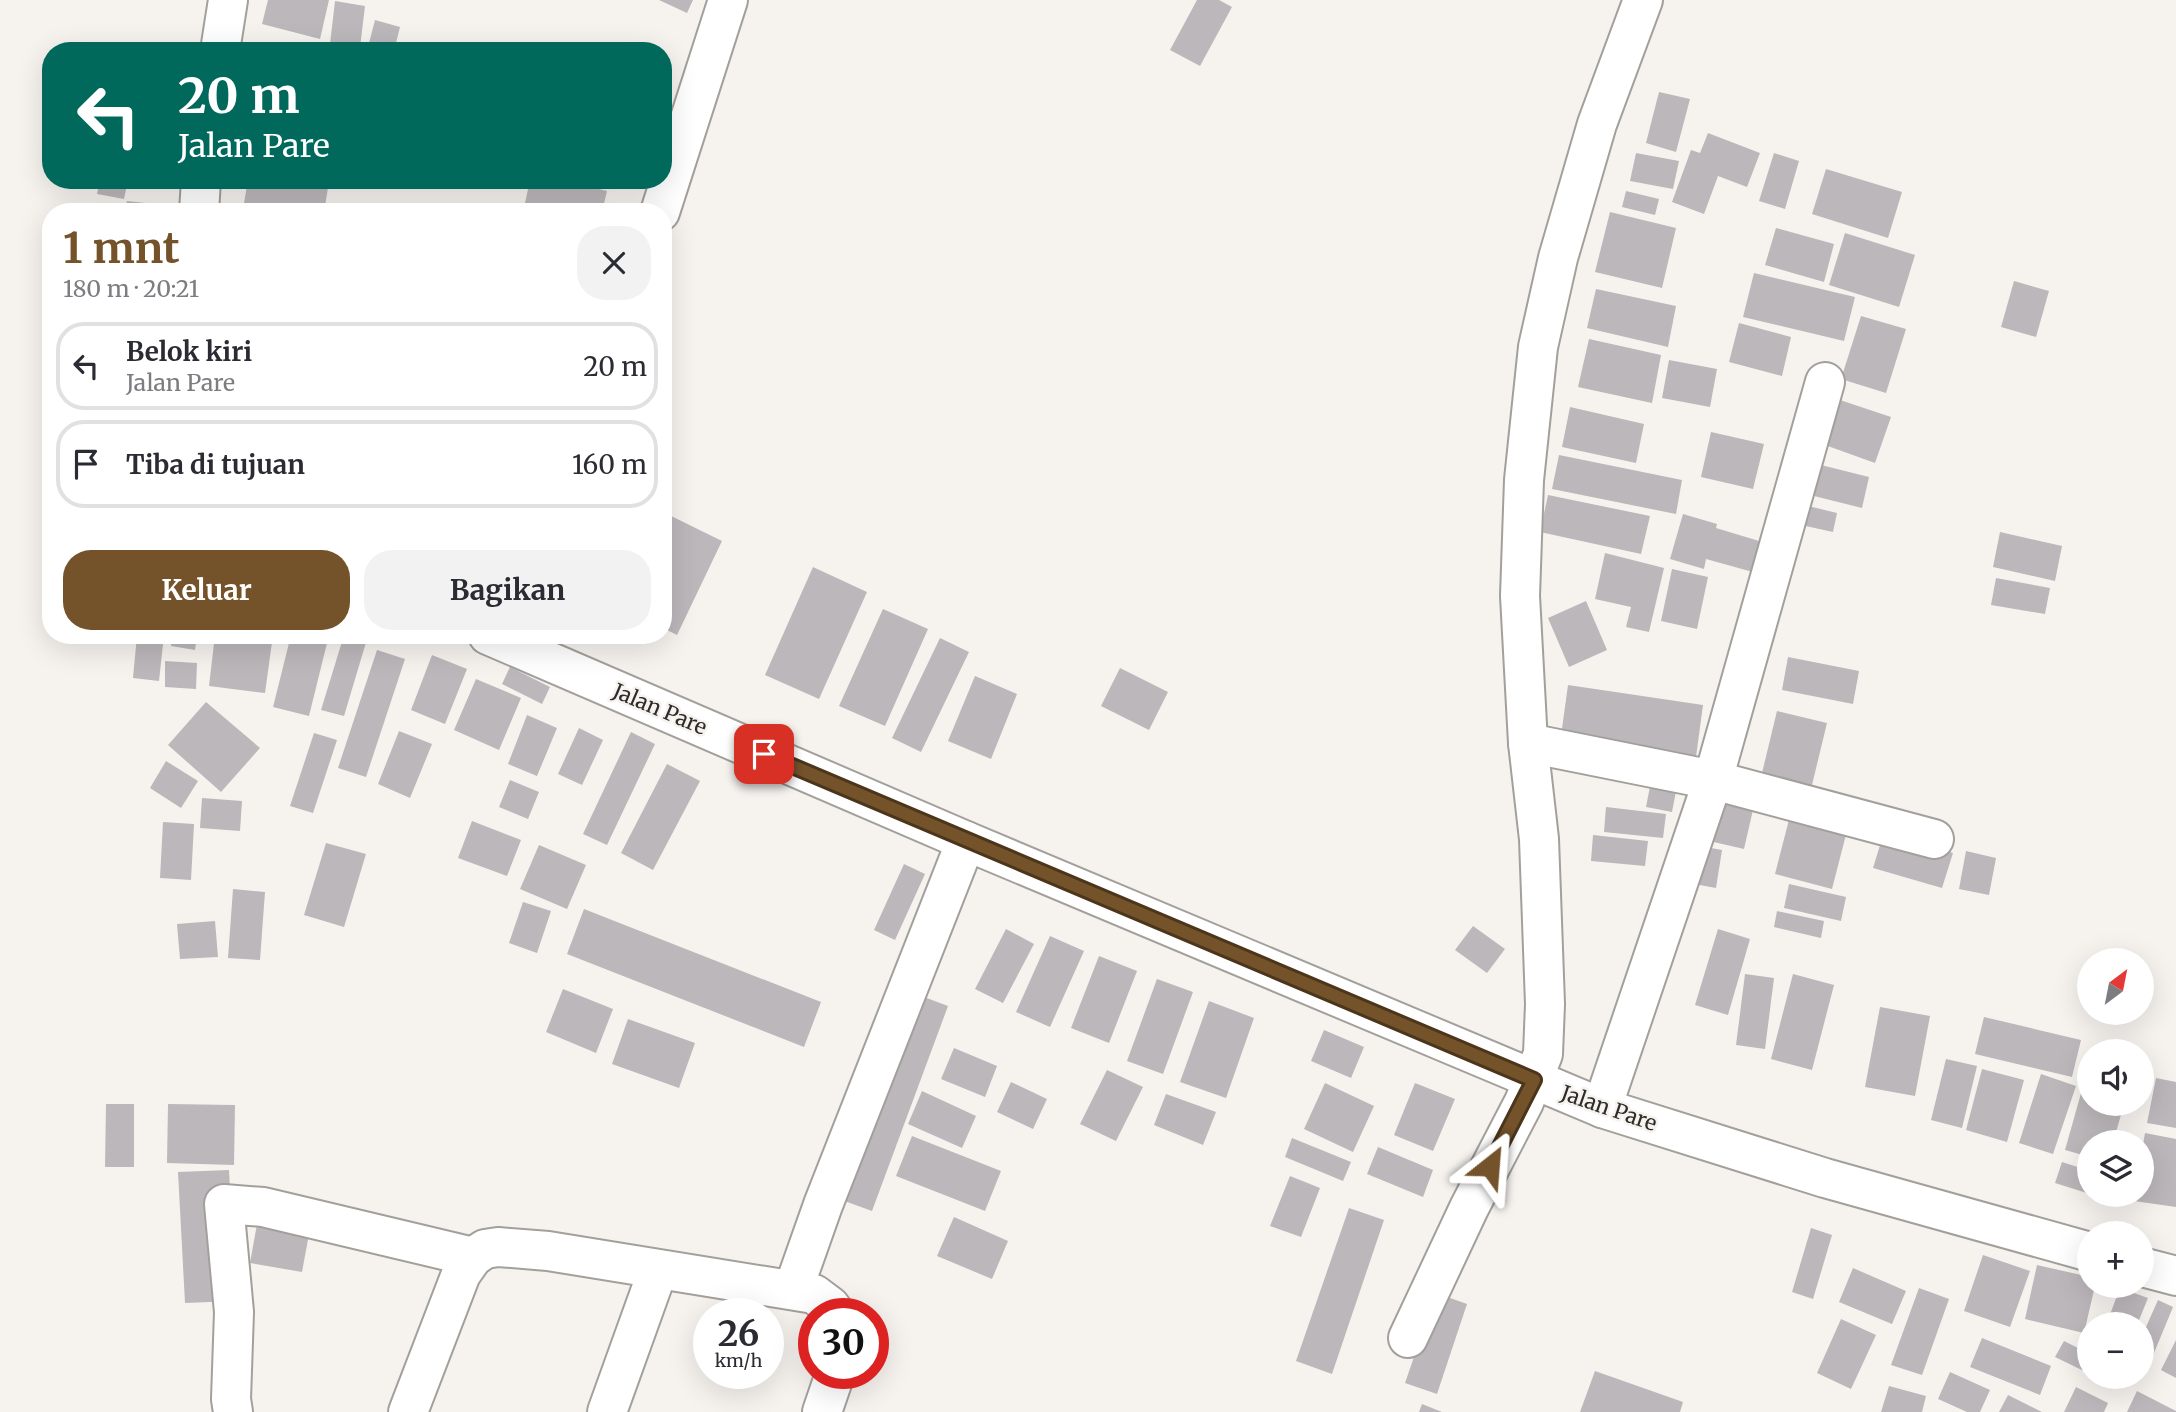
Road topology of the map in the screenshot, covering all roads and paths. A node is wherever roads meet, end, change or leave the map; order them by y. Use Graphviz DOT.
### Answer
graph roads {
  1 [pos="228,0"];
  2 [pos="728,0"];
  3 [pos="1643,0"];
  4 [pos="221,42"];
  5 [pos="672,175"];
  6 [pos="1825,382"];
  7 [pos="516,644"];
  8 [pos="1528,743"];
  9 [pos="1713,779"];
  10 [pos="1934,839"];
  11 [pos="966,841"];
  12 [pos="1534,1080"];
  13 [pos="1602,1108"];
  14 [pos="2077,1248"];
  15 [pos="473,1257"];
  16 [pos="658,1269"];
  17 [pos="2154,1270"];
  18 [pos="2176,1276"];
  19 [pos="793,1290"];
  20 [pos="819,1298"];
  21 [pos="1408,1338"];
  22 [pos="830,1389"];
  23 [pos="233,1412"];
  24 [pos="408,1412"];
  25 [pos="607,1412"];
  26 [pos="822,1412"];
  1 -- 4 [label="street"];
  2 -- 5 [label="street"];
  3 -- 8 [label="street"];
  6 -- 9 [label="street"];
  7 -- 11 [label="street, Jalan Pare"];
  8 -- 9 [label="street"];
  8 -- 12 [label="street"];
  9 -- 10 [label="street"];
  9 -- 13 [label="street"];
  11 -- 12 [label="street, Jalan Pare"];
  11 -- 19 [label="street"];
  12 -- 13 [label="street, Jalan Pare"];
  12 -- 21 [label="street"];
  13 -- 14 [label="street, Jalan Pare"];
  15 -- 16 [label="street"];
  15 -- 23 [label="street"];
  15 -- 24 [label="street"];
  16 -- 19 [label="street"];
  16 -- 25 [label="street"];
  17 -- 18 [label="street"];
  19 -- 20 [label="street"];
  22 -- 26 [label="street"];
}
